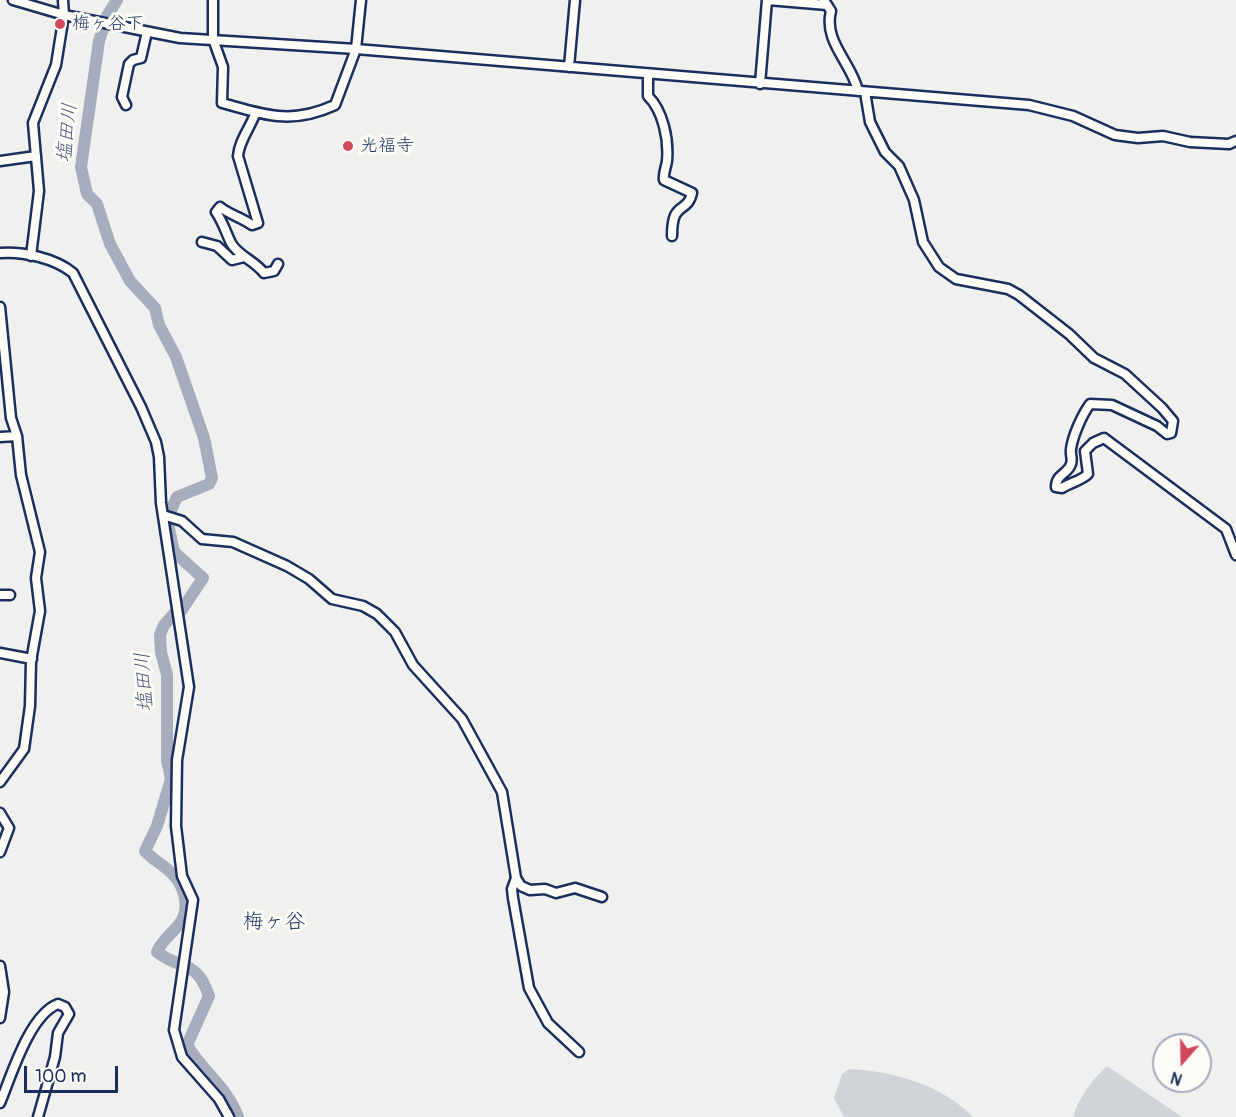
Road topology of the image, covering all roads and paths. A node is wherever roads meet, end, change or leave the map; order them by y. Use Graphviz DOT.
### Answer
graph roads {
  1 [pos="13,0"];
  2 [pos="63,0"];
  3 [pos="213,0"];
  4 [pos="361,0"];
  5 [pos="575,0"];
  6 [pos="767,0"];
  7 [pos="825,2"];
  8 [pos="64,15"];
  9 [pos="147,32"];
  10 [pos="213,39"];
  11 [pos="356,49"];
  12 [pos="569,67"];
  13 [pos="648,74"];
  14 [pos="760,84"];
  15 [pos="862,92"];
  16 [pos="126,105"];
  17 [pos="255,114"];
  18 [pos="1236,141"];
  19 [pos="36,156"];
  20 [pos="0,161"];
  21 [pos="672,236"];
  22 [pos="202,242"];
  23 [pos="0,253"];
  24 [pos="31,256"];
  25 [pos="244,257"];
  26 [pos="278,264"];
  27 [pos="0,307"];
  28 [pos="17,436"];
  29 [pos="0,437"];
  30 [pos="163,515"];
  31 [pos="1236,555"];
  32 [pos="10,595"];
  33 [pos="0,596"];
  34 [pos="0,653"];
  35 [pos="32,659"];
  36 [pos="0,782"];
  37 [pos="0,813"];
  38 [pos="0,852"];
  39 [pos="516,878"];
  40 [pos="602,897"];
  41 [pos="0,966"];
  42 [pos="0,1018"];
  43 [pos="579,1052"];
  44 [pos="0,1103"];
  45 [pos="38,1117"];
  46 [pos="229,1117"];
  1 -- 8 [label="street"];
  2 -- 8 [label="street"];
  3 -- 10 [label="street"];
  4 -- 11 [label="street"];
  5 -- 12 [label="street"];
  6 -- 7 [label="street"];
  6 -- 14 [label="street"];
  7 -- 15 [label="street"];
  8 -- 9 [label="street"];
  8 -- 19 [label="street"];
  9 -- 10 [label="street"];
  9 -- 16 [label="street"];
  10 -- 11 [label="street"];
  10 -- 17 [label="street"];
  11 -- 12 [label="street"];
  11 -- 17 [label="street"];
  12 -- 13 [label="street"];
  13 -- 14 [label="street"];
  13 -- 21 [label="street"];
  14 -- 15 [label="street"];
  15 -- 18 [label="street"];
  15 -- 31 [label="street"];
  17 -- 25 [label="street"];
  19 -- 20 [label="street"];
  19 -- 24 [label="street"];
  22 -- 25 [label="street"];
  23 -- 24 [label="street"];
  24 -- 30 [label="street"];
  25 -- 26 [label="street"];
  27 -- 28 [label="street"];
  28 -- 29 [label="street"];
  28 -- 35 [label="street"];
  30 -- 39 [label="street"];
  30 -- 46 [label="street"];
  32 -- 33 [label="street"];
  34 -- 35 [label="street"];
  35 -- 36 [label="street"];
  37 -- 38 [label="street"];
  39 -- 40 [label="street"];
  39 -- 43 [label="street"];
  41 -- 42 [label="street"];
  44 -- 45 [label="street"];
}
